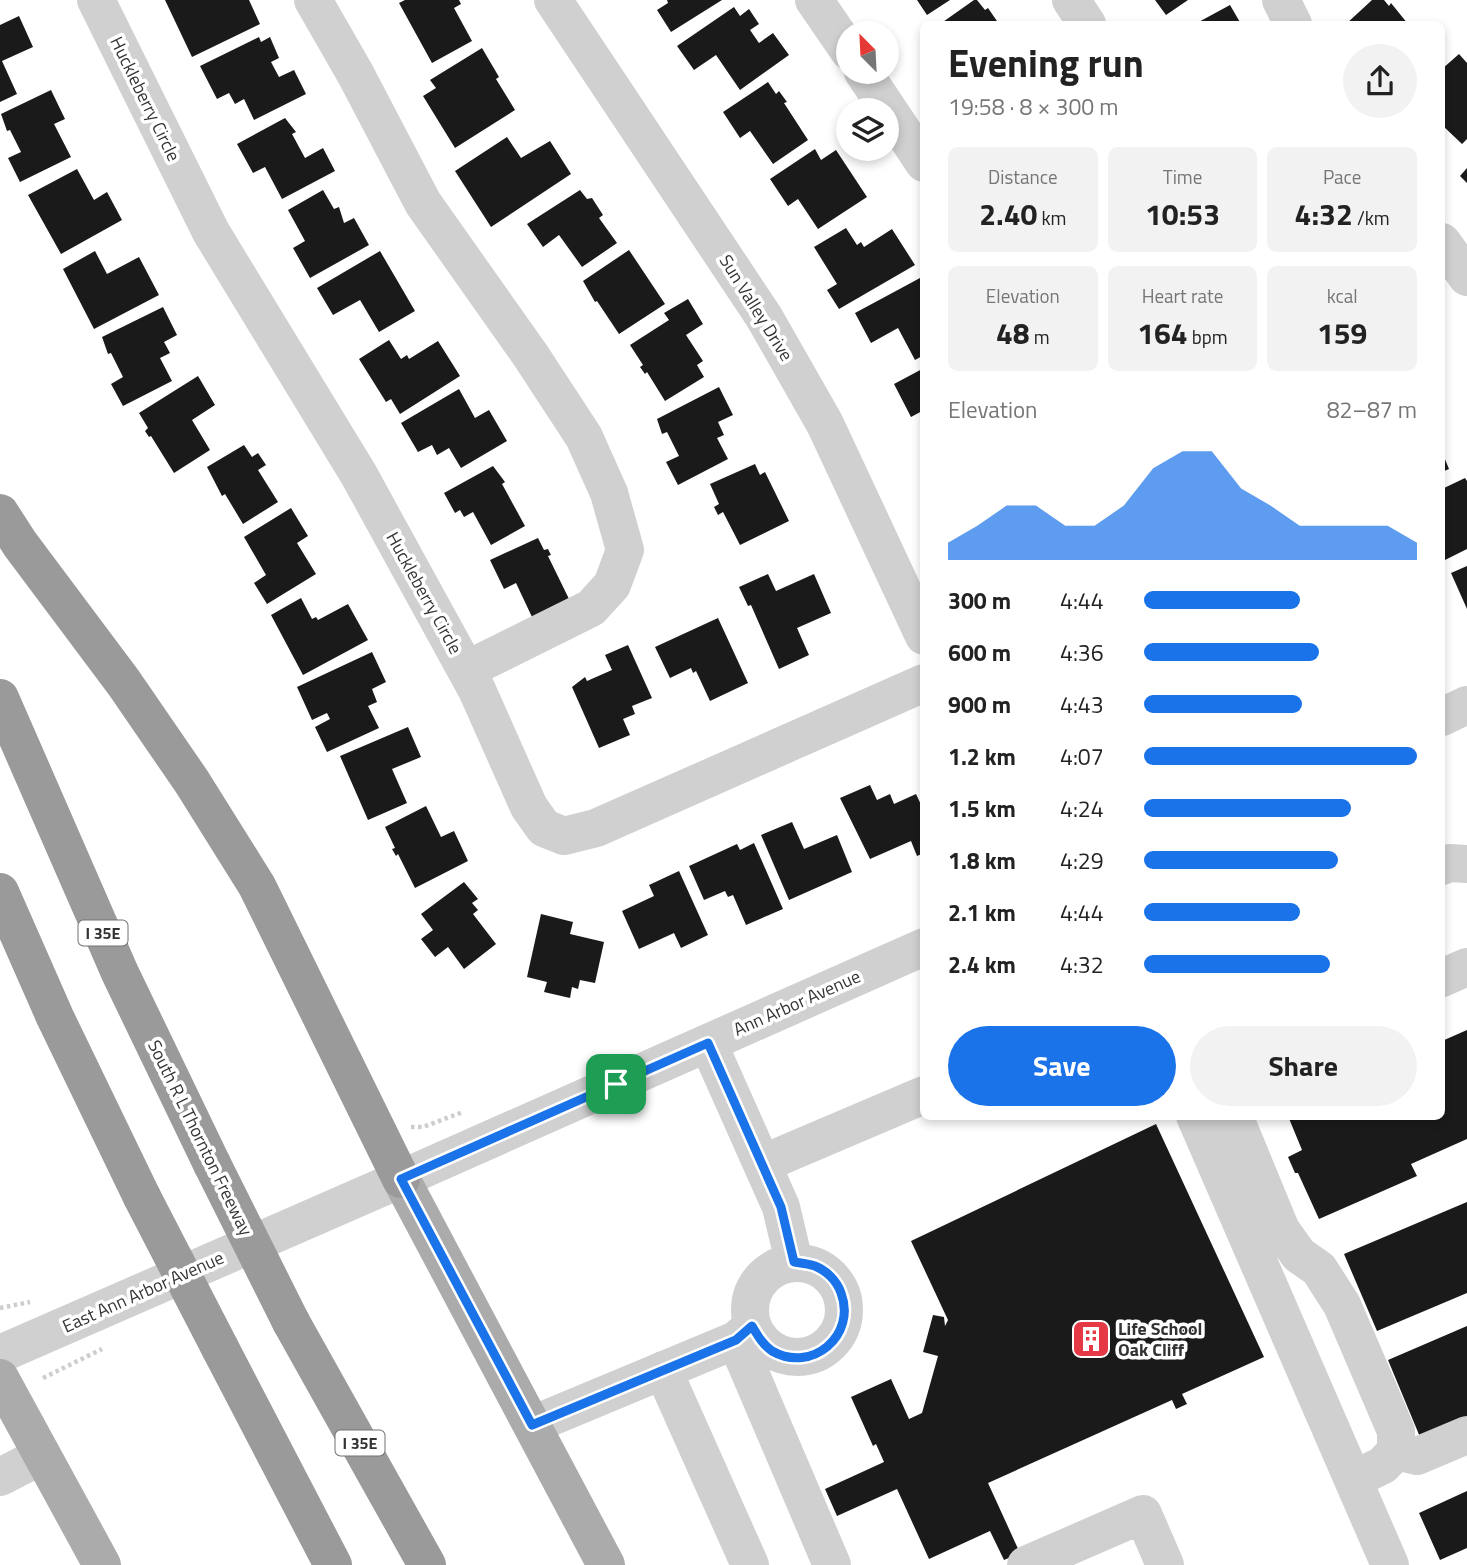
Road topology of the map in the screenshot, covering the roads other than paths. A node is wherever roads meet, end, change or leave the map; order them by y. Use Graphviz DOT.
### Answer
graph roads {
  1 [pos="96,0"];
  2 [pos="313,0"];
  3 [pos="553,0"];
  4 [pos="814,0"];
  5 [pos="1071,0"];
  6 [pos="1280,0"];
  7 [pos="1085,21"];
  8 [pos="1291,21"];
  9 [pos="836,32"];
  10 [pos="871,84"];
  11 [pos="920,157"];
  12 [pos="1445,246"];
  13 [pos="1467,277"];
  14 [pos="0,513"];
  15 [pos="920,628"];
  16 [pos="466,670"];
  17 [pos="920,685"];
  18 [pos="0,698"];
  19 [pos="1467,705"];
  20 [pos="1445,715"];
  21 [pos="1467,864"];
  22 [pos="1445,865"];
  23 [pos="0,892"];
  24 [pos="920,949"];
  25 [pos="1467,967"];
  26 [pos="1445,977"];
  27 [pos="708,1043"];
  28 [pos="920,1097"];
  29 [pos="1197,1120"];
  30 [pos="1239,1127"];
  31 [pos="762,1164"];
  32 [pos="401,1179"];
  33 [pos="794,1262"];
  34 [pos="744,1333"];
  35 [pos="0,1354"];
  36 [pos="663,1370"];
  37 [pos="0,1378"];
  38 [pos="532,1425"];
  39 [pos="1467,1436"];
  40 [pos="1396,1451"];
  41 [pos="41,1456"];
  42 [pos="0,1477"];
  43 [pos="1353,1480"];
  44 [pos="102,1565"];
  45 [pos="333,1565"];
  46 [pos="427,1565"];
  47 [pos="606,1565"];
  48 [pos="750,1565"];
  49 [pos="832,1565"];
  50 [pos="1026,1565"];
  51 [pos="1165,1565"];
  52 [pos="1390,1565"];
  1 -- 16 [label="street, Huckleberry Circle"];
  2 -- 16 [label="street"];
  3 -- 15 [label="street, Sun Valley Drive"];
  4 -- 9 [label="street"];
  5 -- 7 [label="street"];
  6 -- 8 [label="street"];
  10 -- 11 [label="street"];
  12 -- 13 [label="street"];
  14 -- 32 [label="highway"];
  16 -- 17 [label="street, Huckleberry Circle"];
  18 -- 46 [label="highway, South R L Thornton Freeway / I 35E, bridge"];
  19 -- 20 [label="street"];
  21 -- 22 [label="street"];
  23 -- 45 [label="highway, bridge"];
  24 -- 27 [label="street, Ann Arbor Avenue"];
  25 -- 26 [label="street"];
  27 -- 31 [label="street"];
  27 -- 32 [label="street, Ann Arbor Avenue"];
  28 -- 31 [label="street"];
  29 -- 43 [label="street"];
  30 -- 40 [label="street"];
  31 -- 33 [label="street"];
  32 -- 35 [label="street, East Ann Arbor Avenue"];
  32 -- 38 [label="main road"];
  33 -- 34 [label="street"];
  33 -- 34 [label="street"];
  34 -- 36 [label="street"];
  34 -- 49 [label="street"];
  36 -- 38 [label="street"];
  36 -- 48 [label="street"];
  37 -- 41 [label="main road"];
  38 -- 47 [label="main road"];
  39 -- 40 [label="street"];
  40 -- 43 [label="street"];
  41 -- 42 [label="street"];
  41 -- 44 [label="main road"];
  43 -- 52 [label="street"];
  50 -- 51 [label="street"];
}
